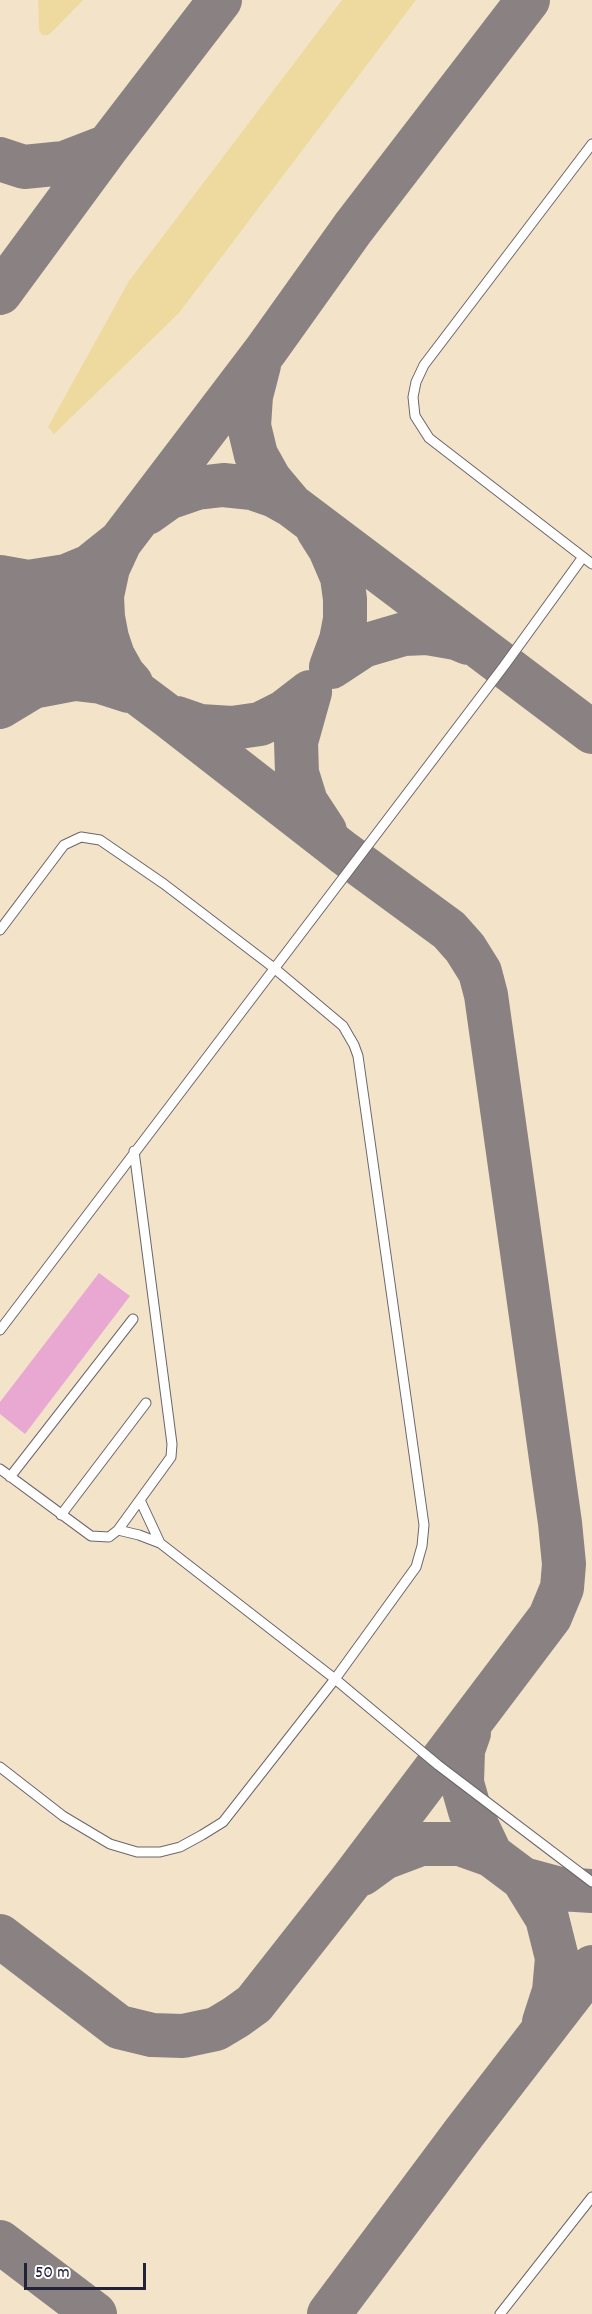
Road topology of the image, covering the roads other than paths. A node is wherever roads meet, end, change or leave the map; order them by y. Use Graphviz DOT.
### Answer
graph roads {
  1 [pos="592,144"];
  2 [pos="583,557"];
  3 [pos="592,564"];
  4 [pos="0,930"];
  5 [pos="274,968"];
  6 [pos="134,1151"];
  7 [pos="132,1319"];
  8 [pos="0,1330"];
  9 [pos="146,1403"];
  10 [pos="0,1469"];
  11 [pos="10,1477"];
  12 [pos="140,1500"];
  13 [pos="61,1515"];
  14 [pos="118,1530"];
  15 [pos="160,1543"];
  16 [pos="335,1679"];
  17 [pos="0,1767"];
  18 [pos="592,1882"];
  19 [pos="592,2197"];
  20 [pos="500,2314"];
  1 -- 2 [label="lane"];
  2 -- 3 [label="lane"];
  2 -- 5 [label="lane"];
  4 -- 5 [label="lane"];
  5 -- 6 [label="lane"];
  5 -- 16 [label="lane"];
  6 -- 8 [label="lane"];
  6 -- 12 [label="lane"];
  7 -- 11 [label="lane"];
  9 -- 13 [label="lane"];
  10 -- 11 [label="lane"];
  11 -- 13 [label="lane"];
  12 -- 14 [label="lane"];
  12 -- 15 [label="lane"];
  13 -- 14 [label="lane"];
  14 -- 15 [label="lane"];
  15 -- 16 [label="lane"];
  16 -- 17 [label="lane"];
  16 -- 18 [label="lane"];
  19 -- 20 [label="lane"];
}
